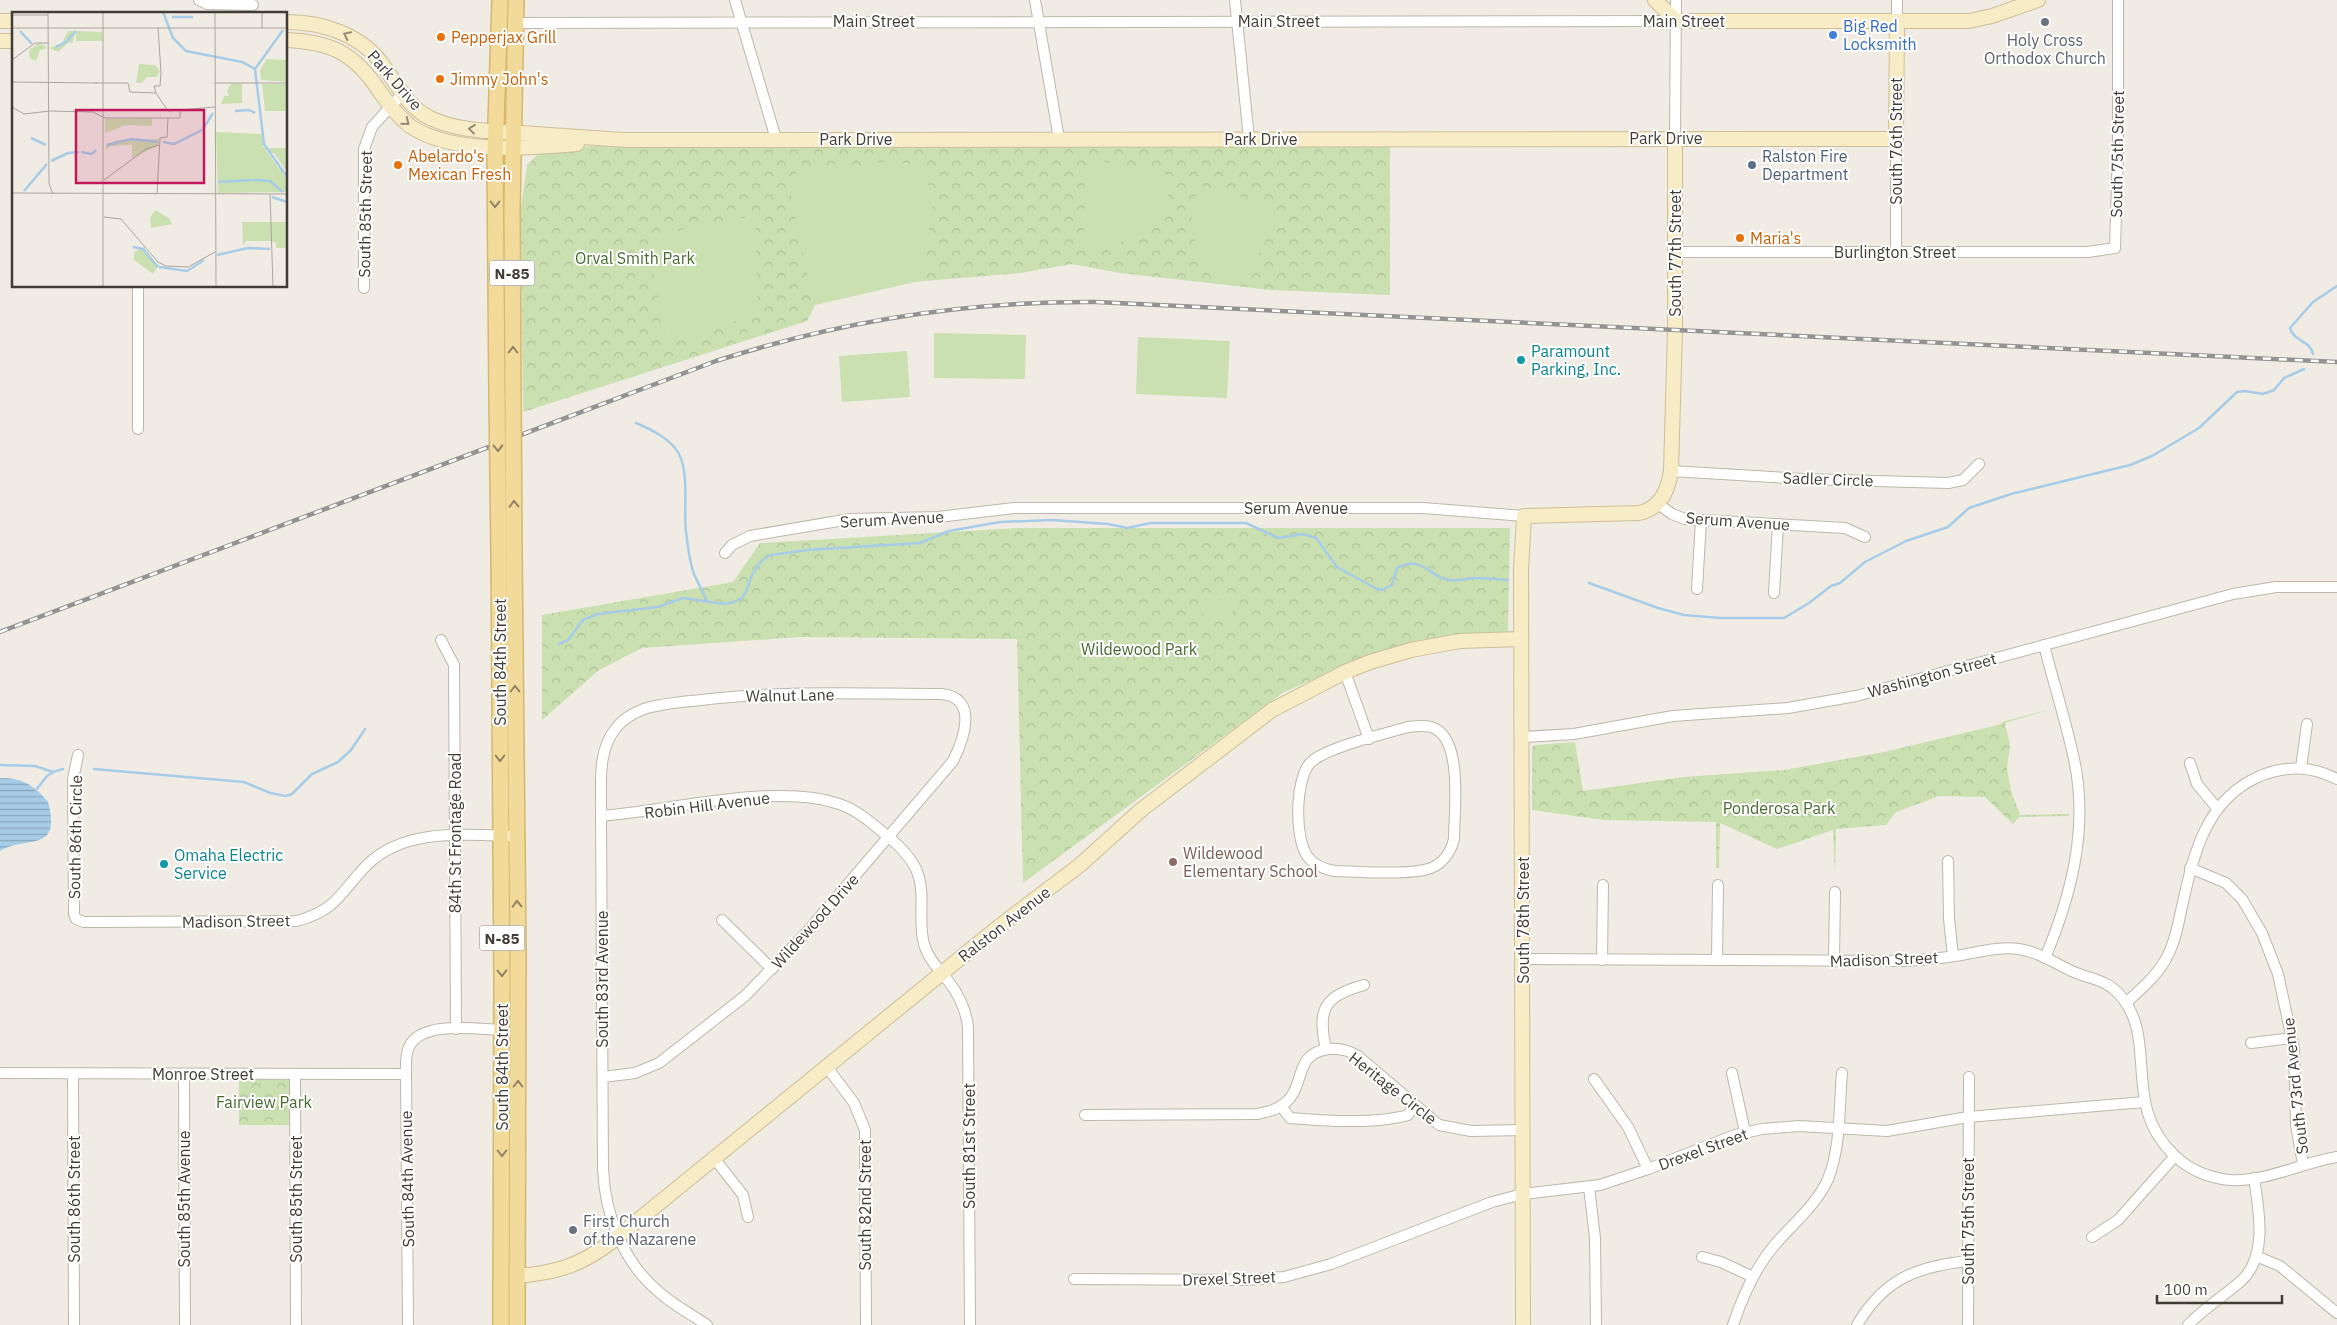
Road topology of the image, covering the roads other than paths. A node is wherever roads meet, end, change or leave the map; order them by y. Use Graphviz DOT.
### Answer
graph roads {
  1 [pos="199,0"];
  2 [pos="500,0"];
  3 [pos="516,0"];
  4 [pos="735,0"];
  5 [pos="1035,0"];
  6 [pos="1235,0"];
  7 [pos="1655,0"];
  8 [pos="1676,0"];
  9 [pos="1897,0"];
  10 [pos="2038,0"];
  11 [pos="2118,0"];
  12 [pos="253,6"];
  13 [pos="1039,21"];
  14 [pos="1237,21"];
  15 [pos="1676,21"];
  16 [pos="288,22"];
  17 [pos="516,22"];
  18 [pos="742,22"];
  19 [pos="1897,22"];
  20 [pos="288,40"];
  21 [pos="402,94"];
  22 [pos="390,105"];
  23 [pos="1675,138"];
  24 [pos="496,139"];
  25 [pos="514,139"];
  26 [pos="776,139"];
  27 [pos="1059,139"];
  28 [pos="1249,139"];
  29 [pos="1896,139"];
  30 [pos="2115,248"];
  31 [pos="1675,252"];
  32 [pos="1896,252"];
  33 [pos="138,288"];
  34 [pos="364,288"];
  35 [pos="138,429"];
  36 [pos="1979,464"];
  37 [pos="1671,471"];
  38 [pos="1658,504"];
  39 [pos="1524,516"];
  40 [pos="1701,520"];
  41 [pos="1778,524"];
  42 [pos="1865,537"];
  43 [pos="726,553"];
  44 [pos="2337,587"];
  45 [pos="1697,589"];
  46 [pos="1774,593"];
  47 [pos="1522,638"];
  48 [pos="441,640"];
  49 [pos="2044,645"];
  50 [pos="1345,672"];
  51 [pos="962,704"];
  52 [pos="620,724"];
  53 [pos="2307,724"];
  54 [pos="1522,736"];
  55 [pos="1369,739"];
  56 [pos="78,755"];
  57 [pos="2190,763"];
  58 [pos="2301,768"];
  59 [pos="2337,779"];
  60 [pos="2217,808"];
  61 [pos="601,816"];
  62 [pos="456,836"];
  63 [pos="501,836"];
  64 [pos="516,836"];
  65 [pos="889,837"];
  66 [pos="1948,861"];
  67 [pos="2190,868"];
  68 [pos="1603,885"];
  69 [pos="1718,885"];
  70 [pos="1835,892"];
  71 [pos="76,919"];
  72 [pos="722,920"];
  73 [pos="1953,956"];
  74 [pos="2045,958"];
  75 [pos="1523,959"];
  76 [pos="1602,960"];
  77 [pos="1717,960"];
  78 [pos="1834,961"];
  79 [pos="772,970"];
  80 [pos="942,973"];
  81 [pos="1364,985"];
  82 [pos="2126,1003"];
  83 [pos="456,1029"];
  84 [pos="502,1030"];
  85 [pos="2292,1038"];
  86 [pos="2251,1043"];
  87 [pos="1326,1049"];
  88 [pos="827,1067"];
  89 [pos="0,1073"];
  90 [pos="1732,1073"];
  91 [pos="1842,1073"];
  92 [pos="74,1074"];
  93 [pos="184,1074"];
  94 [pos="295,1074"];
  95 [pos="406,1074"];
  96 [pos="602,1077"];
  97 [pos="1969,1077"];
  98 [pos="1594,1079"];
  99 [pos="2144,1102"];
  100 [pos="1414,1105"];
  101 [pos="1281,1106"];
  102 [pos="1085,1115"];
  103 [pos="1968,1117"];
  104 [pos="1837,1128"];
  105 [pos="1523,1130"];
  106 [pos="1745,1132"];
  107 [pos="2175,1156"];
  108 [pos="2337,1157"];
  109 [pos="714,1158"];
  110 [pos="2304,1164"];
  111 [pos="1648,1169"];
  112 [pos="2254,1178"];
  113 [pos="502,1184"];
  114 [pos="1589,1187"];
  115 [pos="1524,1194"];
  116 [pos="748,1217"];
  117 [pos="618,1237"];
  118 [pos="2092,1237"];
  119 [pos="2256,1256"];
  120 [pos="1702,1257"];
  121 [pos="1968,1260"];
  122 [pos="517,1276"];
  123 [pos="1753,1277"];
  124 [pos="1074,1279"];
  125 [pos="2337,1313"];
  126 [pos="74,1325"];
  127 [pos="185,1325"];
  128 [pos="296,1325"];
  129 [pos="408,1325"];
  130 [pos="501,1325"];
  131 [pos="517,1325"];
  132 [pos="707,1325"];
  133 [pos="866,1325"];
  134 [pos="970,1325"];
  135 [pos="1523,1325"];
  136 [pos="1596,1325"];
  137 [pos="1733,1325"];
  138 [pos="1857,1325"];
  139 [pos="1968,1325"];
  140 [pos="2188,1325"];
  1 -- 12 [label="street"];
  2 -- 24 [label="main road, South 84th Street / N-85"];
  3 -- 17 [label="main road, South 84th Street / N-85"];
  4 -- 18 [label="street"];
  5 -- 13 [label="street"];
  6 -- 14 [label="street"];
  7 -- 15 [label="street"];
  8 -- 15 [label="street, South 77th Street"];
  9 -- 19 [label="street, South 76th Street"];
  10 -- 19 [label="street, Main Street"];
  11 -- 30 [label="street, South 75th Street"];
  13 -- 14 [label="street, Main Street"];
  13 -- 18 [label="street, Main Street"];
  13 -- 27 [label="street"];
  14 -- 15 [label="street, Main Street"];
  14 -- 28 [label="street"];
  15 -- 19 [label="street, Main Street"];
  15 -- 23 [label="street, South 77th Street"];
  21 -- 16 [label="street, Park Drive, one-way"];
  17 -- 18 [label="street, Main Street"];
  17 -- 25 [label="main road, South 84th Street / N-85"];
  18 -- 26 [label="street"];
  19 -- 29 [label="street, South 76th Street"];
  20 -- 22 [label="street, Park Drive"];
  21 -- 22 [label="street, South 85th Street"];
  24 -- 21 [label="street, Park Drive, one-way"];
  22 -- 24 [label="street, Park Drive, one-way"];
  22 -- 34 [label="street, South 85th Street"];
  23 -- 28 [label="street, Park Drive"];
  23 -- 29 [label="street, Park Drive"];
  23 -- 31 [label="street, South 77th Street"];
  24 -- 25 [label="street, Park Drive"];
  24 -- 63 [label="main road, South 84th Street / N-85, one-way, bridge"];
  25 -- 26 [label="street, Park Drive"];
  64 -- 25 [label="main road, South 84th Street / N-85, one-way, bridge"];
  26 -- 27 [label="street, Park Drive"];
  27 -- 28 [label="street, Park Drive"];
  29 -- 32 [label="street, South 76th Street"];
  30 -- 32 [label="street, Burlington Street"];
  31 -- 32 [label="street, Burlington Street"];
  31 -- 37 [label="street, South 77th Street"];
  33 -- 35 [label="street"];
  36 -- 37 [label="street, Sadler Circle"];
  37 -- 38 [label="street, South 77th Street"];
  38 -- 39 [label="street, Serum Avenue"];
  38 -- 40 [label="street, Serum Avenue"];
  39 -- 43 [label="street, Serum Avenue"];
  39 -- 47 [label="street, South 78th Street"];
  40 -- 41 [label="street, Serum Avenue"];
  40 -- 45 [label="street"];
  41 -- 42 [label="street, Serum Avenue"];
  41 -- 46 [label="street"];
  44 -- 49 [label="street, Washington Street"];
  47 -- 50 [label="street, Ralston Avenue"];
  47 -- 54 [label="street, South 78th Street"];
  48 -- 62 [label="street, 84th St Frontage Road"];
  49 -- 54 [label="street, Washington Street"];
  49 -- 74 [label="street"];
  50 -- 55 [label="street"];
  50 -- 80 [label="street, Ralston Avenue"];
  51 -- 52 [label="street, Walnut Lane"];
  51 -- 65 [label="street, Wildewood Drive"];
  52 -- 61 [label="street, South 83rd Avenue"];
  53 -- 58 [label="street"];
  54 -- 75 [label="street, South 78th Street"];
  55 -- 55 [label="street"];
  56 -- 71 [label="street, South 86th Circle"];
  57 -- 60 [label="street"];
  58 -- 59 [label="street"];
  58 -- 60 [label="street"];
  60 -- 67 [label="street"];
  61 -- 65 [label="street, Robin Hill Avenue"];
  61 -- 96 [label="street, South 83rd Avenue"];
  62 -- 63 [label="street, Madison Street"];
  62 -- 71 [label="street, Madison Street"];
  62 -- 83 [label="street, 84th St Frontage Road"];
  63 -- 64 [label="street, Madison Street"];
  63 -- 84 [label="main road, South 84th Street / N-85, one-way"];
  122 -- 64 [label="main road, South 84th Street / N-85, one-way"];
  65 -- 79 [label="street, Wildewood Drive"];
  65 -- 80 [label="street, Robin Hill Avenue"];
  66 -- 73 [label="street"];
  67 -- 82 [label="street"];
  67 -- 85 [label="street, South 73rd Avenue"];
  68 -- 76 [label="street"];
  69 -- 77 [label="street"];
  70 -- 78 [label="street"];
  72 -- 79 [label="street"];
  73 -- 74 [label="street, Madison Street"];
  73 -- 78 [label="street, Madison Street"];
  74 -- 82 [label="street, Madison Street"];
  75 -- 76 [label="street, Madison Street"];
  75 -- 105 [label="street, South 78th Street"];
  76 -- 77 [label="street, Madison Street"];
  77 -- 78 [label="street, Madison Street"];
  79 -- 96 [label="street, Wildewood Drive"];
  80 -- 88 [label="street, Ralston Avenue"];
  80 -- 134 [label="street, South 81st Street"];
  81 -- 87 [label="street"];
  82 -- 99 [label="street, Madison Street"];
  83 -- 84 [label="street"];
  83 -- 95 [label="street, South 84th Avenue"];
  84 -- 113 [label="main road, South 84th Street / N-85, one-way"];
  85 -- 86 [label="street"];
  85 -- 110 [label="street, South 73rd Avenue"];
  87 -- 100 [label="street, Heritage Circle"];
  87 -- 101 [label="street, Heritage Circle"];
  88 -- 109 [label="street, Ralston Avenue"];
  88 -- 133 [label="street, South 82nd Street"];
  89 -- 92 [label="street, Monroe Street"];
  90 -- 106 [label="street"];
  91 -- 104 [label="street"];
  92 -- 93 [label="street, Monroe Street"];
  92 -- 126 [label="street, South 86th Street"];
  93 -- 94 [label="street, Monroe Street"];
  93 -- 127 [label="street, South 85th Avenue"];
  94 -- 95 [label="street, Monroe Street"];
  94 -- 128 [label="street, South 85th Street"];
  95 -- 129 [label="street, South 84th Avenue"];
  96 -- 117 [label="street, South 83rd Avenue"];
  97 -- 103 [label="street, South 75th Street"];
  98 -- 111 [label="street"];
  99 -- 103 [label="street, Drexel Street"];
  99 -- 107 [label="street"];
  100 -- 101 [label="street"];
  100 -- 105 [label="street, Heritage Circle"];
  101 -- 102 [label="street"];
  103 -- 104 [label="street, Drexel Street"];
  103 -- 121 [label="street, South 75th Street"];
  104 -- 106 [label="street, Drexel Street"];
  104 -- 123 [label="street"];
  105 -- 115 [label="street, South 78th Street"];
  106 -- 111 [label="street, Drexel Street"];
  107 -- 112 [label="street"];
  107 -- 118 [label="street"];
  108 -- 110 [label="street"];
  109 -- 116 [label="street"];
  109 -- 117 [label="street, Ralston Avenue"];
  110 -- 112 [label="street"];
  111 -- 114 [label="street, Drexel Street"];
  112 -- 119 [label="street"];
  113 -- 122 [label="main road"];
  113 -- 130 [label="main road, South 84th Street / N-85"];
  114 -- 115 [label="street, Drexel Street"];
  114 -- 136 [label="street"];
  115 -- 124 [label="street, Drexel Street"];
  115 -- 135 [label="street, South 78th Street"];
  117 -- 122 [label="street, Ralston Avenue"];
  117 -- 132 [label="street, South 83rd Avenue"];
  119 -- 125 [label="street"];
  119 -- 140 [label="street"];
  120 -- 123 [label="street"];
  121 -- 138 [label="street"];
  121 -- 139 [label="street, South 75th Street"];
  122 -- 131 [label="main road, South 84th Street / N-85"];
  123 -- 137 [label="street"];
}
